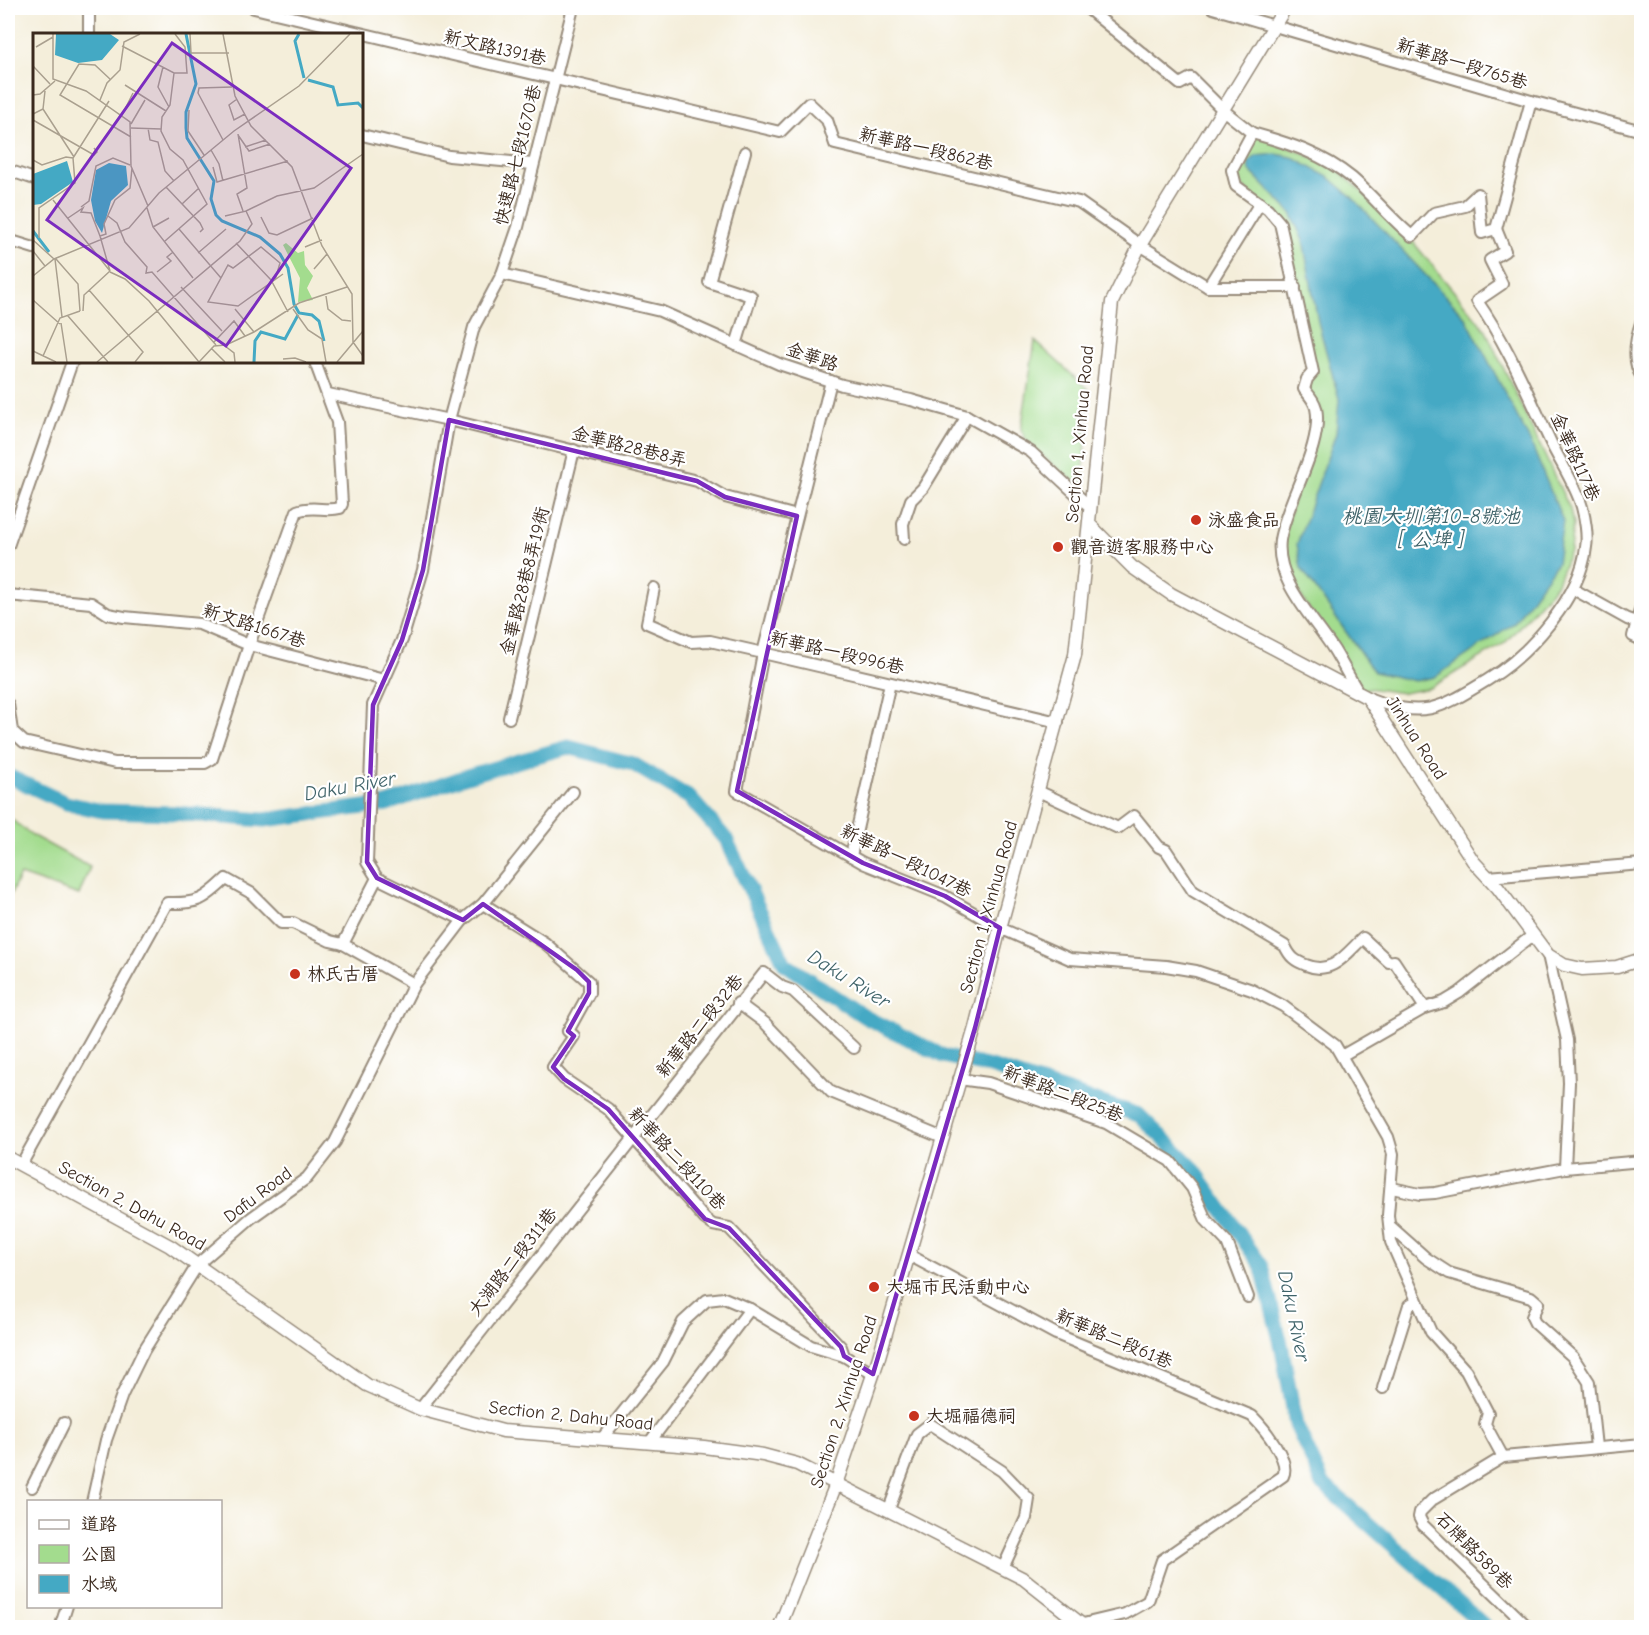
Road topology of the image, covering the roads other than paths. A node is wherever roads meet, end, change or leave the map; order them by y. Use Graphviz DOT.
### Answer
graph roads {
  1 [pos="90,8"];
  2 [pos="254,8"];
  3 [pos="573,8"];
  4 [pos="1088,8"];
  5 [pos="1213,8"];
  6 [pos="1285,8"];
  7 [pos="1274,25"];
  8 [pos="89,33"];
  9 [pos="359,33"];
  10 [pos="363,34"];
  11 [pos="553,79"];
  12 [pos="1531,101"];
  13 [pos="1223,110"];
  14 [pos="1641,131"];
  15 [pos="1252,133"];
  16 [pos="363,135"];
  17 [pos="746,152"];
  18 [pos="532,164"];
  19 [pos="8,170"];
  20 [pos="33,179"];
  21 [pos="1260,203"];
  22 [pos="1496,230"];
  23 [pos="8,240"];
  24 [pos="1140,245"];
  25 [pos="33,248"];
  26 [pos="502,274"];
  27 [pos="1208,287"];
  28 [pos="1295,287"];
  29 [pos="1641,320"];
  30 [pos="736,345"];
  31 [pos="72,363"];
  32 [pos="315,363"];
  33 [pos="1641,377"];
  34 [pos="831,381"];
  35 [pos="328,394"];
  36 [pos="967,416"];
  37 [pos="449,420"];
  38 [pos="574,450"];
  39 [pos="1090,507"];
  40 [pos="797,516"];
  41 [pos="1090,525"];
  42 [pos="904,539"];
  43 [pos="8,546"];
  44 [pos="654,588"];
  45 [pos="1573,589"];
  46 [pos="8,595"];
  47 [pos="1641,603"];
  48 [pos="1636,622"];
  49 [pos="1641,640"];
  50 [pos="249,645"];
  51 [pos="764,653"];
  52 [pos="384,680"];
  53 [pos="890,683"];
  54 [pos="1357,690"];
  55 [pos="1368,698"];
  56 [pos="8,704"];
  57 [pos="509,718"];
  58 [pos="1058,722"];
  59 [pos="1038,791"];
  60 [pos="573,792"];
  61 [pos="851,856"];
  62 [pos="1641,864"];
  63 [pos="1488,877"];
  64 [pos="377,878"];
  65 [pos="483,904"];
  66 [pos="463,920"];
  67 [pos="1000,928"];
  68 [pos="1533,935"];
  69 [pos="343,944"];
  70 [pos="1548,955"];
  71 [pos="1641,959"];
  72 [pos="414,984"];
  73 [pos="738,1003"];
  74 [pos="1425,1008"];
  75 [pos="854,1048"];
  76 [pos="1343,1055"];
  77 [pos="959,1080"];
  78 [pos="633,1136"];
  79 [pos="943,1138"];
  80 [pos="8,1158"];
  81 [pos="1641,1161"];
  82 [pos="21,1166"];
  83 [pos="1565,1168"];
  84 [pos="1392,1188"];
  85 [pos="1390,1226"];
  86 [pos="909,1255"];
  87 [pos="198,1263"];
  88 [pos="1248,1297"];
  89 [pos="1416,1301"];
  90 [pos="750,1309"];
  91 [pos="844,1356"];
  92 [pos="873,1374"];
  93 [pos="1383,1388"];
  94 [pos="420,1408"];
  95 [pos="64,1423"];
  96 [pos="603,1437"];
  97 [pos="649,1443"];
  98 [pos="1641,1444"];
  99 [pos="1596,1447"];
  100 [pos="1503,1457"];
  101 [pos="836,1484"];
  102 [pos="32,1487"];
  103 [pos="92,1500"];
  104 [pos="889,1509"];
  105 [pos="1004,1568"];
  106 [pos="66,1608"];
  107 [pos="1085,1626"];
  108 [pos="60,1628"];
  109 [pos="779,1628"];
  110 [pos="1526,1628"];
  1 -- 8 [label="street"];
  2 -- 9 [label="street, 新文路1391巷"];
  3 -- 11 [label="street, 快速路七段1670巷"];
  4 -- 13 [label="street"];
  5 -- 7 [label="street, 新華路一段765巷"];
  6 -- 7 [label="street, Section 1, Xinhua Road"];
  7 -- 12 [label="street, 新華路一段765巷"];
  7 -- 13 [label="street, Section 1, Xinhua Road"];
  10 -- 11 [label="street, 新文路1391巷"];
  11 -- 18 [label="street, 快速路七段1670巷"];
  11 -- 24 [label="street, 新華路一段862巷"];
  12 -- 14 [label="street, 新華路一段765巷"];
  12 -- 22 [label="street"];
  13 -- 15 [label="street"];
  13 -- 24 [label="street, Section 1, Xinhua Road"];
  15 -- 21 [label="street"];
  15 -- 22 [label="street"];
  16 -- 18 [label="street"];
  17 -- 30 [label="street"];
  18 -- 26 [label="street, 快速路七段1670巷"];
  19 -- 20 [label="street"];
  21 -- 27 [label="street"];
  21 -- 28 [label="street"];
  22 -- 45 [label="street, 金華路117巷"];
  23 -- 25 [label="street"];
  24 -- 27 [label="street"];
  24 -- 39 [label="street, Section 1, Xinhua Road"];
  26 -- 30 [label="street, 金華路"];
  26 -- 37 [label="street, 快速路七段1670巷"];
  27 -- 28 [label="street"];
  28 -- 54 [label="street"];
  29 -- 33 [label="street"];
  30 -- 34 [label="street, 金華路"];
  31 -- 43 [label="street"];
  32 -- 35 [label="street"];
  34 -- 36 [label="street, 金華路"];
  34 -- 40 [label="street"];
  35 -- 37 [label="street, 金華路28巷8弄"];
  35 -- 50 [label="street"];
  36 -- 39 [label="street, 金華路"];
  36 -- 42 [label="street"];
  37 -- 38 [label="street, 金華路28巷8弄"];
  37 -- 52 [label="street, 快速路七段1670巷"];
  38 -- 40 [label="street, 金華路28巷8弄"];
  38 -- 57 [label="street, 金華路28巷8弄19衖"];
  39 -- 41 [label="street, Section 1, Xinhua Road"];
  40 -- 51 [label="street"];
  41 -- 54 [label="street, Jinhua Road"];
  41 -- 58 [label="street, Section 1, Xinhua Road"];
  44 -- 51 [label="street, 新華路一段996巷"];
  45 -- 48 [label="street"];
  45 -- 55 [label="street, 金華路117巷"];
  46 -- 50 [label="street, 新文路1667巷"];
  47 -- 48 [label="street"];
  48 -- 49 [label="street"];
  50 -- 52 [label="street, 新文路1667巷"];
  50 -- 56 [label="street"];
  51 -- 53 [label="street, 新華路一段996巷"];
  51 -- 61 [label="street, 新華路一段1047巷"];
  52 -- 64 [label="street, 快速路七段1670巷"];
  53 -- 58 [label="street, 新華路一段996巷"];
  53 -- 61 [label="street"];
  54 -- 55 [label="street, Jinhua Road"];
  55 -- 63 [label="street, Jinhua Road"];
  58 -- 59 [label="street, Section 1, Xinhua Road"];
  59 -- 67 [label="street, Section 1, Xinhua Road"];
  59 -- 74 [label="street"];
  60 -- 65 [label="street, Dafu Road"];
  61 -- 67 [label="street, 新華路一段1047巷"];
  62 -- 63 [label="street"];
  63 -- 68 [label="street, Jinhua Road"];
  64 -- 66 [label="street"];
  64 -- 69 [label="street"];
  65 -- 66 [label="street, Dafu Road"];
  65 -- 78 [label="street, 新華路二段110巷"];
  66 -- 72 [label="street, Dafu Road"];
  67 -- 76 [label="street, 新華路一段1047巷"];
  67 -- 77 [label="street, Section 1, Xinhua Road"];
  68 -- 70 [label="street, Jinhua Road"];
  68 -- 74 [label="street"];
  69 -- 72 [label="street"];
  69 -- 82 [label="street"];
  70 -- 71 [label="street, Jinhua Road"];
  70 -- 83 [label="street"];
  72 -- 87 [label="street, Dafu Road"];
  73 -- 75 [label="street, 新華路二段32巷"];
  73 -- 78 [label="street, 新華路二段32巷"];
  73 -- 79 [label="street"];
  74 -- 76 [label="street"];
  76 -- 84 [label="street, 新華路一段1047巷"];
  77 -- 79 [label="street, Section 2, Xinhua Road"];
  77 -- 88 [label="street, 新華路二段25巷"];
  78 -- 91 [label="street, 新華路二段110巷"];
  78 -- 94 [label="street, 大湖路二段311巷"];
  79 -- 86 [label="street, Section 2, Xinhua Road"];
  80 -- 82 [label="street, Section 2, Dahu Road"];
  81 -- 83 [label="street"];
  82 -- 87 [label="street, Section 2, Dahu Road"];
  83 -- 84 [label="street"];
  84 -- 85 [label="street, 新華路一段1047巷"];
  85 -- 89 [label="street, 新華路一段1047巷"];
  85 -- 99 [label="street"];
  86 -- 92 [label="street, Section 2, Xinhua Road"];
  86 -- 107 [label="street, 新華路二段61巷"];
  87 -- 94 [label="street, Section 2, Dahu Road"];
  87 -- 103 [label="street, Dafu Road"];
  89 -- 93 [label="street"];
  89 -- 100 [label="street, 新華路一段1047巷"];
  90 -- 91 [label="street"];
  90 -- 96 [label="street"];
  90 -- 97 [label="street"];
  91 -- 92 [label="street"];
  92 -- 101 [label="street, Section 2, Xinhua Road"];
  94 -- 96 [label="street, Section 2, Dahu Road"];
  95 -- 102 [label="street"];
  96 -- 97 [label="street, Section 2, Dahu Road"];
  97 -- 101 [label="street, Section 2, Dahu Road"];
  98 -- 99 [label="street, 石牌路589巷"];
  99 -- 100 [label="street, 石牌路589巷"];
  100 -- 110 [label="street, 石牌路589巷"];
  101 -- 104 [label="street, Section 2, Dahu Road"];
  101 -- 109 [label="street, Section 2, Xinhua Road"];
  104 -- 105 [label="street, Section 2, Dahu Road"];
  104 -- 105 [label="street"];
  105 -- 107 [label="street, Section 2, Dahu Road"];
  106 -- 108 [label="street"];
}
